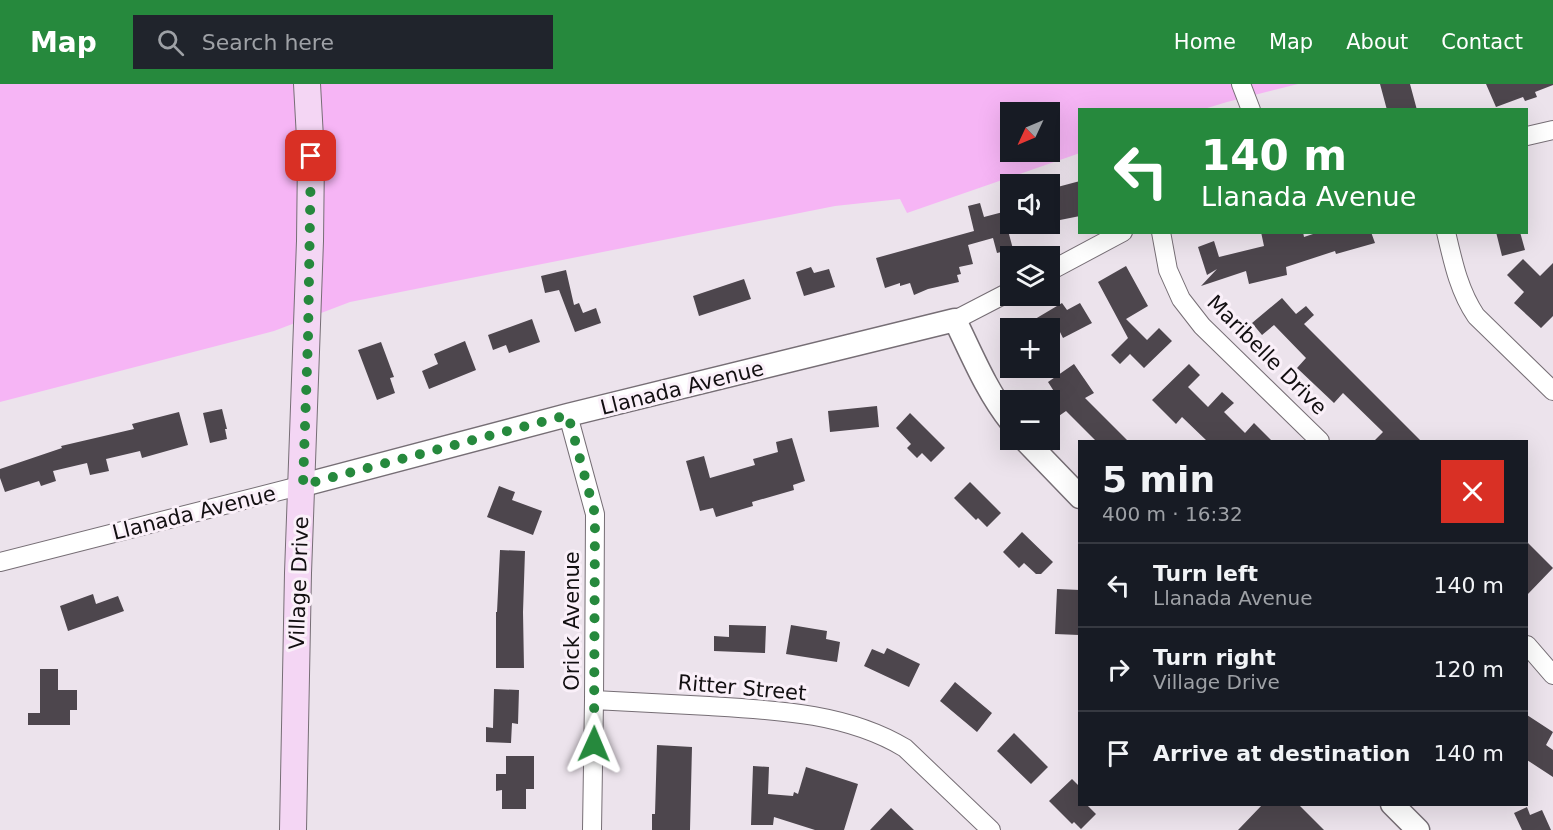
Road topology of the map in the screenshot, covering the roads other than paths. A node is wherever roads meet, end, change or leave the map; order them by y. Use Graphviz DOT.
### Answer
graph roads {
  1 [pos="308,84"];
  2 [pos="1241,84"];
  3 [pos="1250,108"];
  4 [pos="1553,130"];
  5 [pos="1528,136"];
  6 [pos="1119,234"];
  7 [pos="1161,234"];
  8 [pos="1446,234"];
  9 [pos="1060,266"];
  10 [pos="1000,297"];
  11 [pos="955,321"];
  12 [pos="1553,391"];
  13 [pos="1000,405"];
  14 [pos="568,415"];
  15 [pos="1319,440"];
  16 [pos="1035,450"];
  17 [pos="303,485"];
  18 [pos="1078,495"];
  19 [pos="0,562"];
  20 [pos="1528,646"];
  21 [pos="1553,675"];
  22 [pos="594,700"];
  23 [pos="1394,806"];
  24 [pos="293,830"];
  25 [pos="592,830"];
  26 [pos="991,830"];
  27 [pos="1418,830"];
  1 -- 17 [label="main road, Village Drive"];
  2 -- 3 [label="street"];
  4 -- 5 [label="street"];
  6 -- 9 [label="street"];
  7 -- 15 [label="street, Maribelle Drive"];
  8 -- 12 [label="street"];
  10 -- 11 [label="street, Llanada Avenue"];
  11 -- 13 [label="street"];
  11 -- 14 [label="street, Llanada Avenue"];
  14 -- 17 [label="street, Llanada Avenue"];
  14 -- 22 [label="street, Orick Avenue"];
  16 -- 18 [label="street"];
  17 -- 19 [label="street, Llanada Avenue"];
  17 -- 24 [label="main road, Village Drive"];
  20 -- 21 [label="street"];
  22 -- 25 [label="street, Orick Avenue"];
  22 -- 26 [label="street, Ritter Street"];
  23 -- 27 [label="street"];
}
